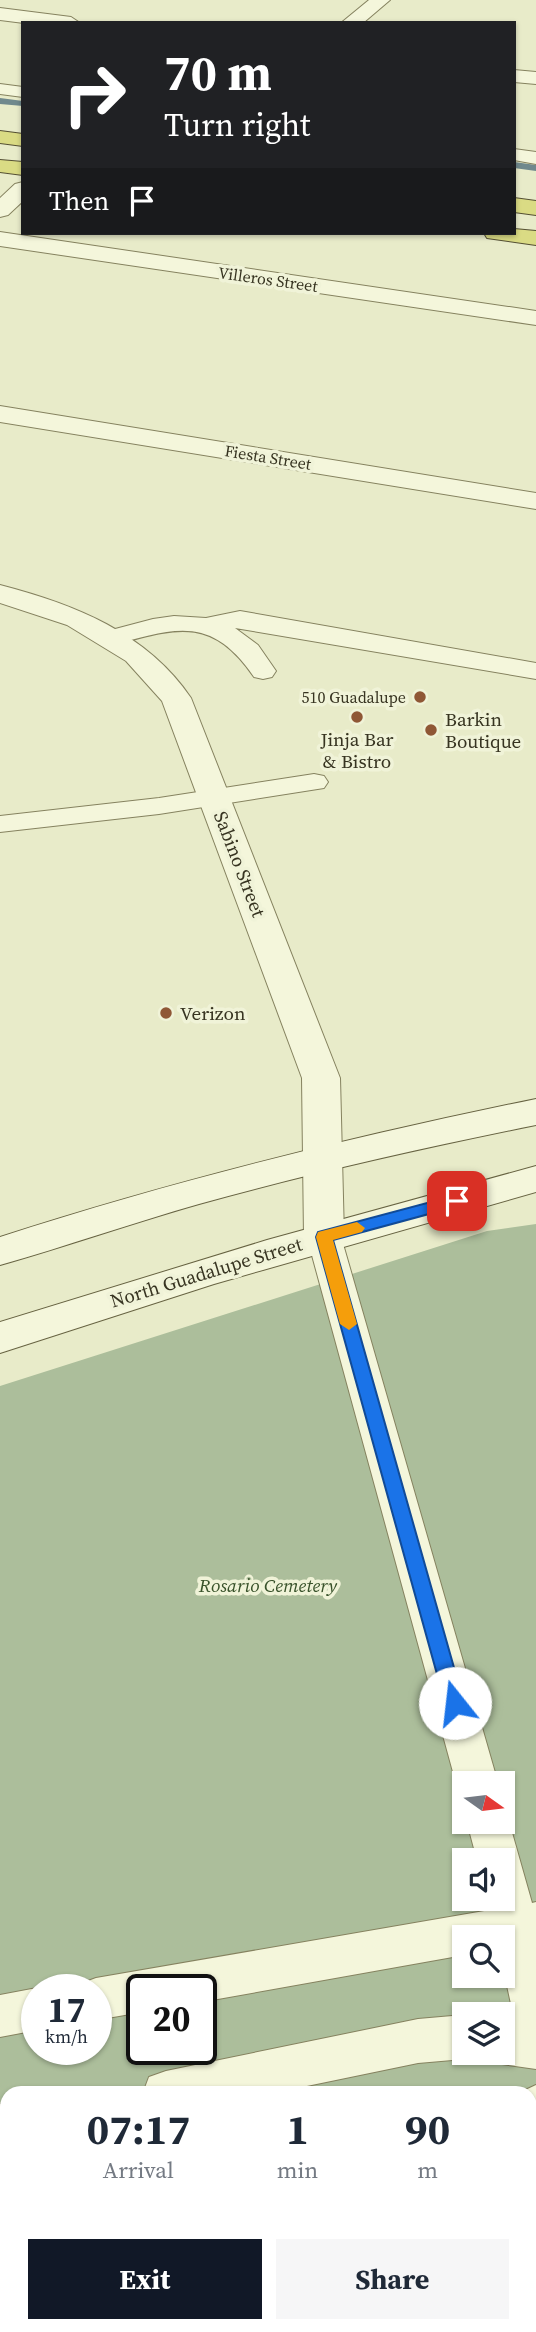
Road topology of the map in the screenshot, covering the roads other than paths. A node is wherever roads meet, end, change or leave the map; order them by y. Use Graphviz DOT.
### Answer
graph roads {
  1 [pos="381,0"];
  2 [pos="0,14"];
  3 [pos="55,21"];
  4 [pos="353,21"];
  5 [pos="516,76"];
  6 [pos="536,78"];
  7 [pos="0,89"];
  8 [pos="21,92"];
  9 [pos="0,138"];
  10 [pos="21,141"];
  11 [pos="516,154"];
  12 [pos="536,158"];
  13 [pos="0,166"];
  14 [pos="21,169"];
  15 [pos="21,191"];
  16 [pos="516,205"];
  17 [pos="536,208"];
  18 [pos="0,210"];
  19 [pos="511,235"];
  20 [pos="536,238"];
  21 [pos="0,239"];
  22 [pos="536,318"];
  23 [pos="0,414"];
  24 [pos="536,501"];
  25 [pos="0,594"];
  26 [pos="210,625"];
  27 [pos="109,638"];
  28 [pos="263,671"];
  29 [pos="536,671"];
  30 [pos="314,782"];
  31 [pos="214,798"];
  32 [pos="0,824"];
  33 [pos="536,1112"];
  34 [pos="322,1159"];
  35 [pos="536,1179"];
  36 [pos="324,1237"];
  37 [pos="0,1251"];
  38 [pos="0,1338"];
  39 [pos="474,1771"];
  40 [pos="515,1901"];
  41 [pos="526,1924"];
  42 [pos="217,1978"];
  43 [pos="21,2012"];
  44 [pos="0,2015"];
  45 [pos="536,2018"];
  46 [pos="452,2038"];
  47 [pos="515,2044"];
  48 [pos="536,2048"];
  49 [pos="200,2086"];
  1 -- 4 [label="street"];
  2 -- 3 [label="street"];
  5 -- 6 [label="street"];
  7 -- 8 [label="lane"];
  9 -- 10 [label="highway"];
  11 -- 12 [label="lane"];
  13 -- 14 [label="highway"];
  15 -- 18 [label="street"];
  16 -- 17 [label="highway"];
  19 -- 20 [label="highway"];
  21 -- 22 [label="street, Villeros Street"];
  23 -- 24 [label="street, Fiesta Street"];
  25 -- 27 [label="street, Sabino Street"];
  26 -- 27 [label="lane"];
  26 -- 28 [label="lane"];
  26 -- 29 [label="lane"];
  27 -- 31 [label="street, Sabino Street"];
  30 -- 31 [label="lane"];
  31 -- 32 [label="lane"];
  31 -- 34 [label="street, Sabino Street"];
  33 -- 34 [label="street"];
  34 -- 36 [label="street, Sabino Street"];
  34 -- 37 [label="street"];
  35 -- 36 [label="street, North Guadalupe Street"];
  36 -- 38 [label="street, North Guadalupe Street"];
  36 -- 39 [label="lane"];
  40 -- 41 [label="lane"];
  41 -- 42 [label="lane"];
  41 -- 45 [label="lane"];
  43 -- 44 [label="lane"];
  46 -- 49 [label="lane"];
  47 -- 48 [label="lane"];
}
